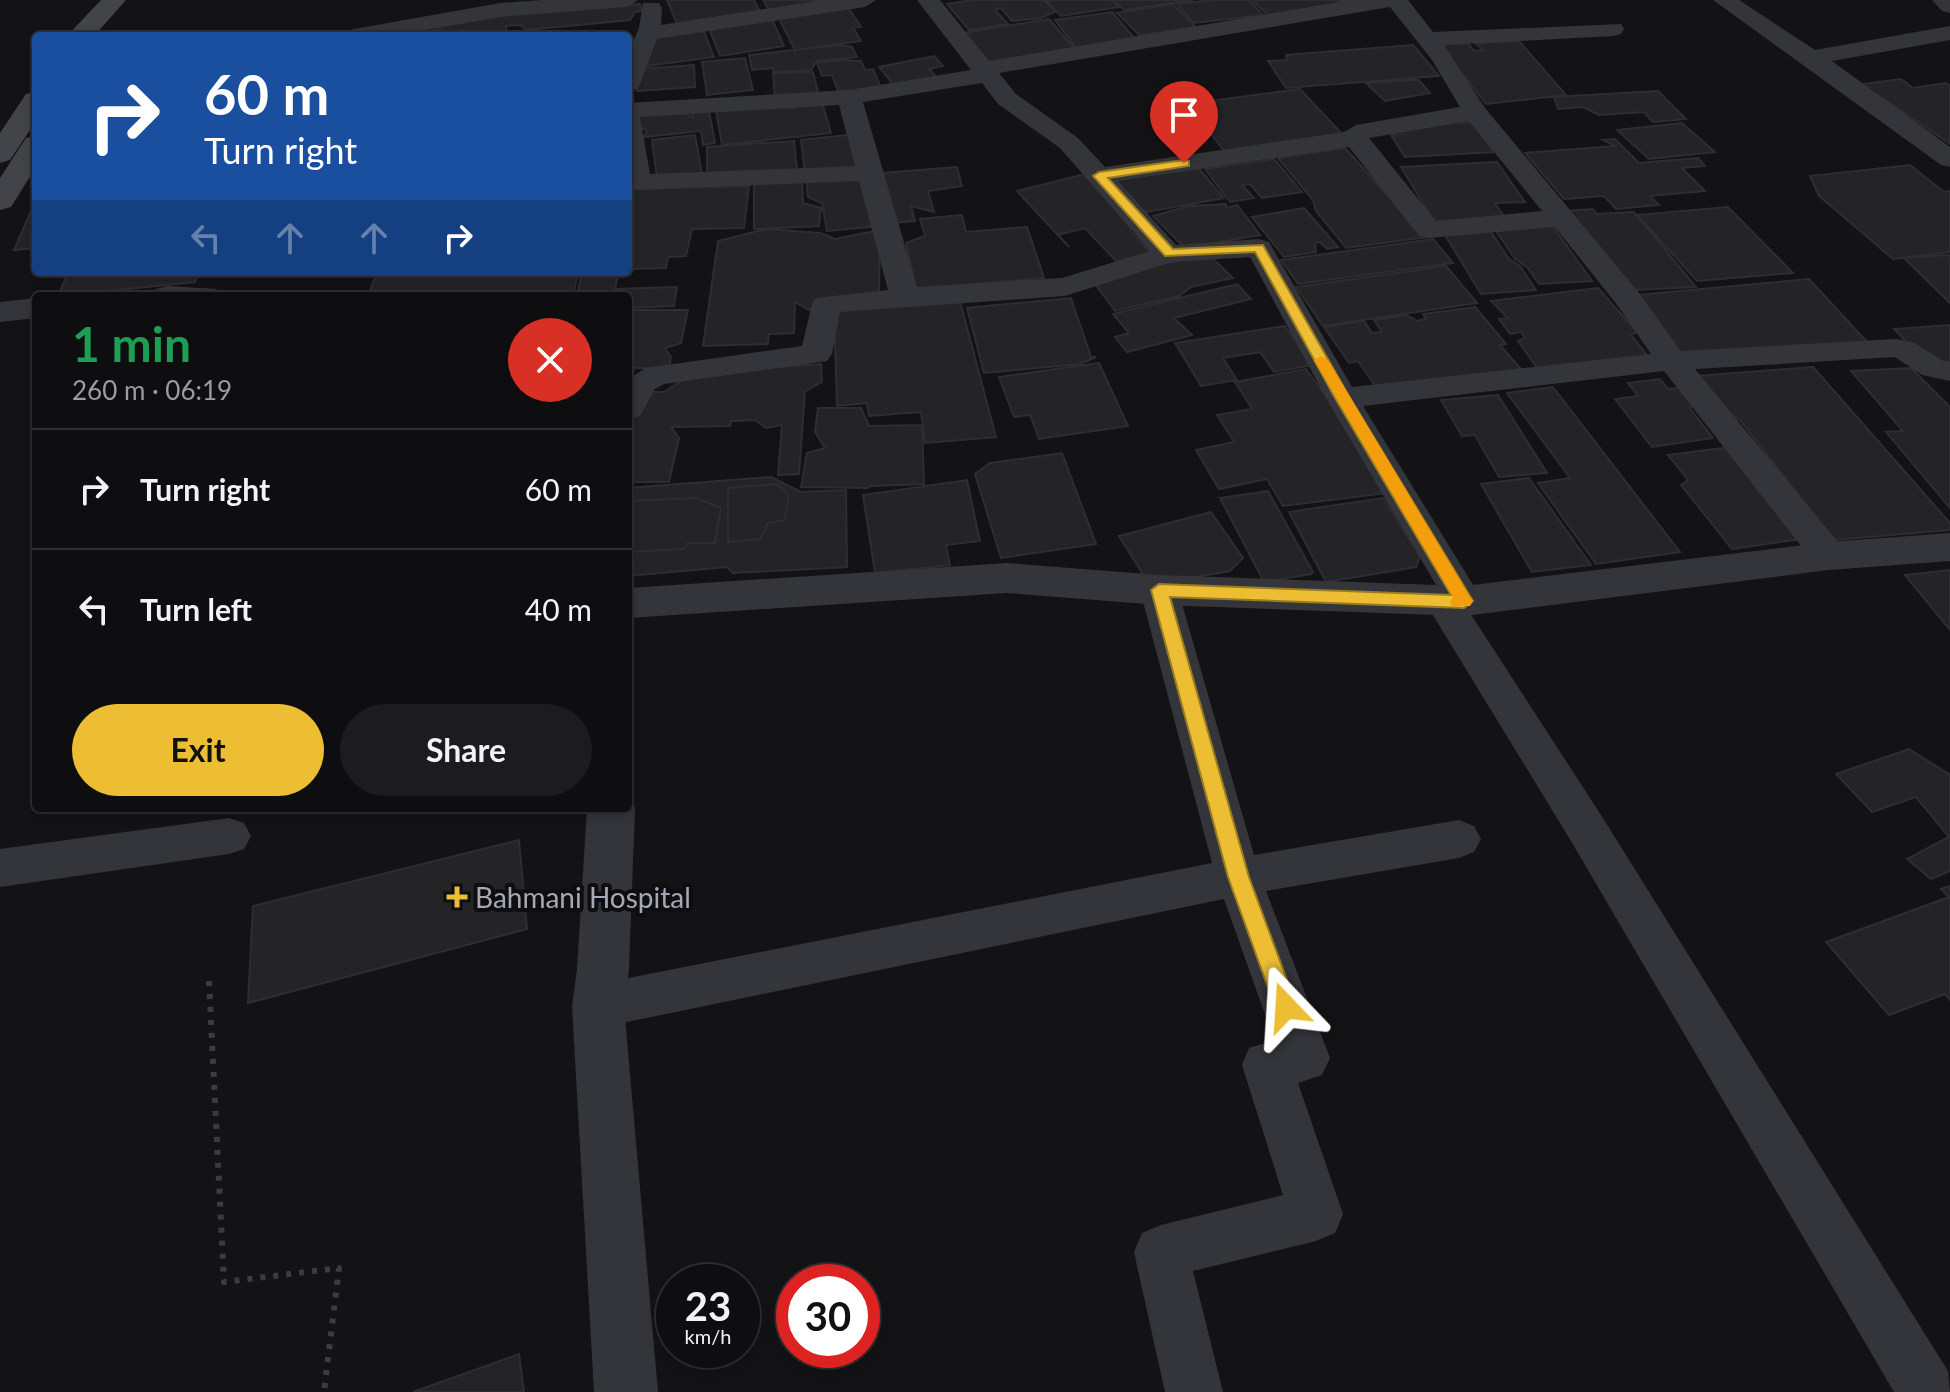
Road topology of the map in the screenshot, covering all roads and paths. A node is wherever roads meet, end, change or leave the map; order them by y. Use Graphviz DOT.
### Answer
graph roads {
  1 [pos="627,0"];
  2 [pos="652,0"];
  3 [pos="865,0"];
  4 [pos="928,0"];
  5 [pos="1397,0"];
  6 [pos="1724,0"];
  7 [pos="1943,0"];
  8 [pos="1353,3"];
  9 [pos="126,4"];
  10 [pos="1950,6"];
  11 [pos="1613,29"];
  12 [pos="86,32"];
  13 [pos="114,32"];
  14 [pos="376,32"];
  15 [pos="1950,33"];
  16 [pos="648,34"];
  17 [pos="1427,39"];
  18 [pos="1810,58"];
  19 [pos="985,72"];
  20 [pos="632,74"];
  21 [pos="849,97"];
  22 [pos="632,110"];
  23 [pos="1475,112"];
  24 [pos="32,119"];
  25 [pos="1355,138"];
  26 [pos="632,143"];
  27 [pos="25,153"];
  28 [pos="1950,159"];
  29 [pos="868,173"];
  30 [pos="1099,176"];
  31 [pos="0,201"];
  32 [pos="1562,218"];
  33 [pos="1169,254"];
  34 [pos="905,297"];
  35 [pos="32,308"];
  36 [pos="0,312"];
  37 [pos="1672,361"];
  38 [pos="1950,371"];
  39 [pos="1342,398"];
  40 [pos="632,402"];
  41 [pos="1950,547"];
  42 [pos="1829,556"];
  43 [pos="1159,590"];
  44 [pos="1454,602"];
  45 [pos="632,603"];
  46 [pos="611,812"];
  47 [pos="229,836"];
  48 [pos="1459,839"];
  49 [pos="0,868"];
  50 [pos="1238,877"];
  51 [pos="209,981"];
  52 [pos="598,1006"];
  53 [pos="324,1392"];
  54 [pos="626,1392"];
  55 [pos="1194,1392"];
  56 [pos="1927,1392"];
  1 -- 14 [label="street"];
  2 -- 16 [label="street"];
  3 -- 16 [label="street"];
  4 -- 19 [label="street"];
  5 -- 8 [label="street"];
  5 -- 17 [label="street"];
  6 -- 18 [label="street"];
  7 -- 10 [label="street"];
  8 -- 19 [label="street"];
  9 -- 12 [label="main road"];
  9 -- 13 [label="main road"];
  11 -- 17 [label="street"];
  15 -- 18 [label="street"];
  16 -- 20 [label="street"];
  17 -- 23 [label="street"];
  18 -- 28 [label="street"];
  19 -- 21 [label="street"];
  19 -- 30 [label="street"];
  21 -- 22 [label="street"];
  21 -- 29 [label="street"];
  23 -- 25 [label="street"];
  23 -- 32 [label="street"];
  24 -- 27 [label="main road"];
  25 -- 30 [label="street"];
  25 -- 32 [label="street"];
  26 -- 29 [label="street"];
  27 -- 31 [label="main road"];
  29 -- 34 [label="street"];
  30 -- 33 [label="street"];
  32 -- 37 [label="street"];
  33 -- 34 [label="street"];
  33 -- 39 [label="street"];
  34 -- 40 [label="street"];
  35 -- 36 [label="street"];
  37 -- 38 [label="street"];
  37 -- 39 [label="street"];
  37 -- 42 [label="street"];
  39 -- 44 [label="street"];
  41 -- 42 [label="street"];
  42 -- 44 [label="street"];
  43 -- 44 [label="street"];
  43 -- 45 [label="street"];
  43 -- 50 [label="street"];
  44 -- 56 [label="street"];
  46 -- 52 [label="street"];
  47 -- 49 [label="street"];
  48 -- 50 [label="street"];
  50 -- 52 [label="street"];
  50 -- 55 [label="street"];
  51 -- 53 [label="path"];
  52 -- 54 [label="street"];
}
